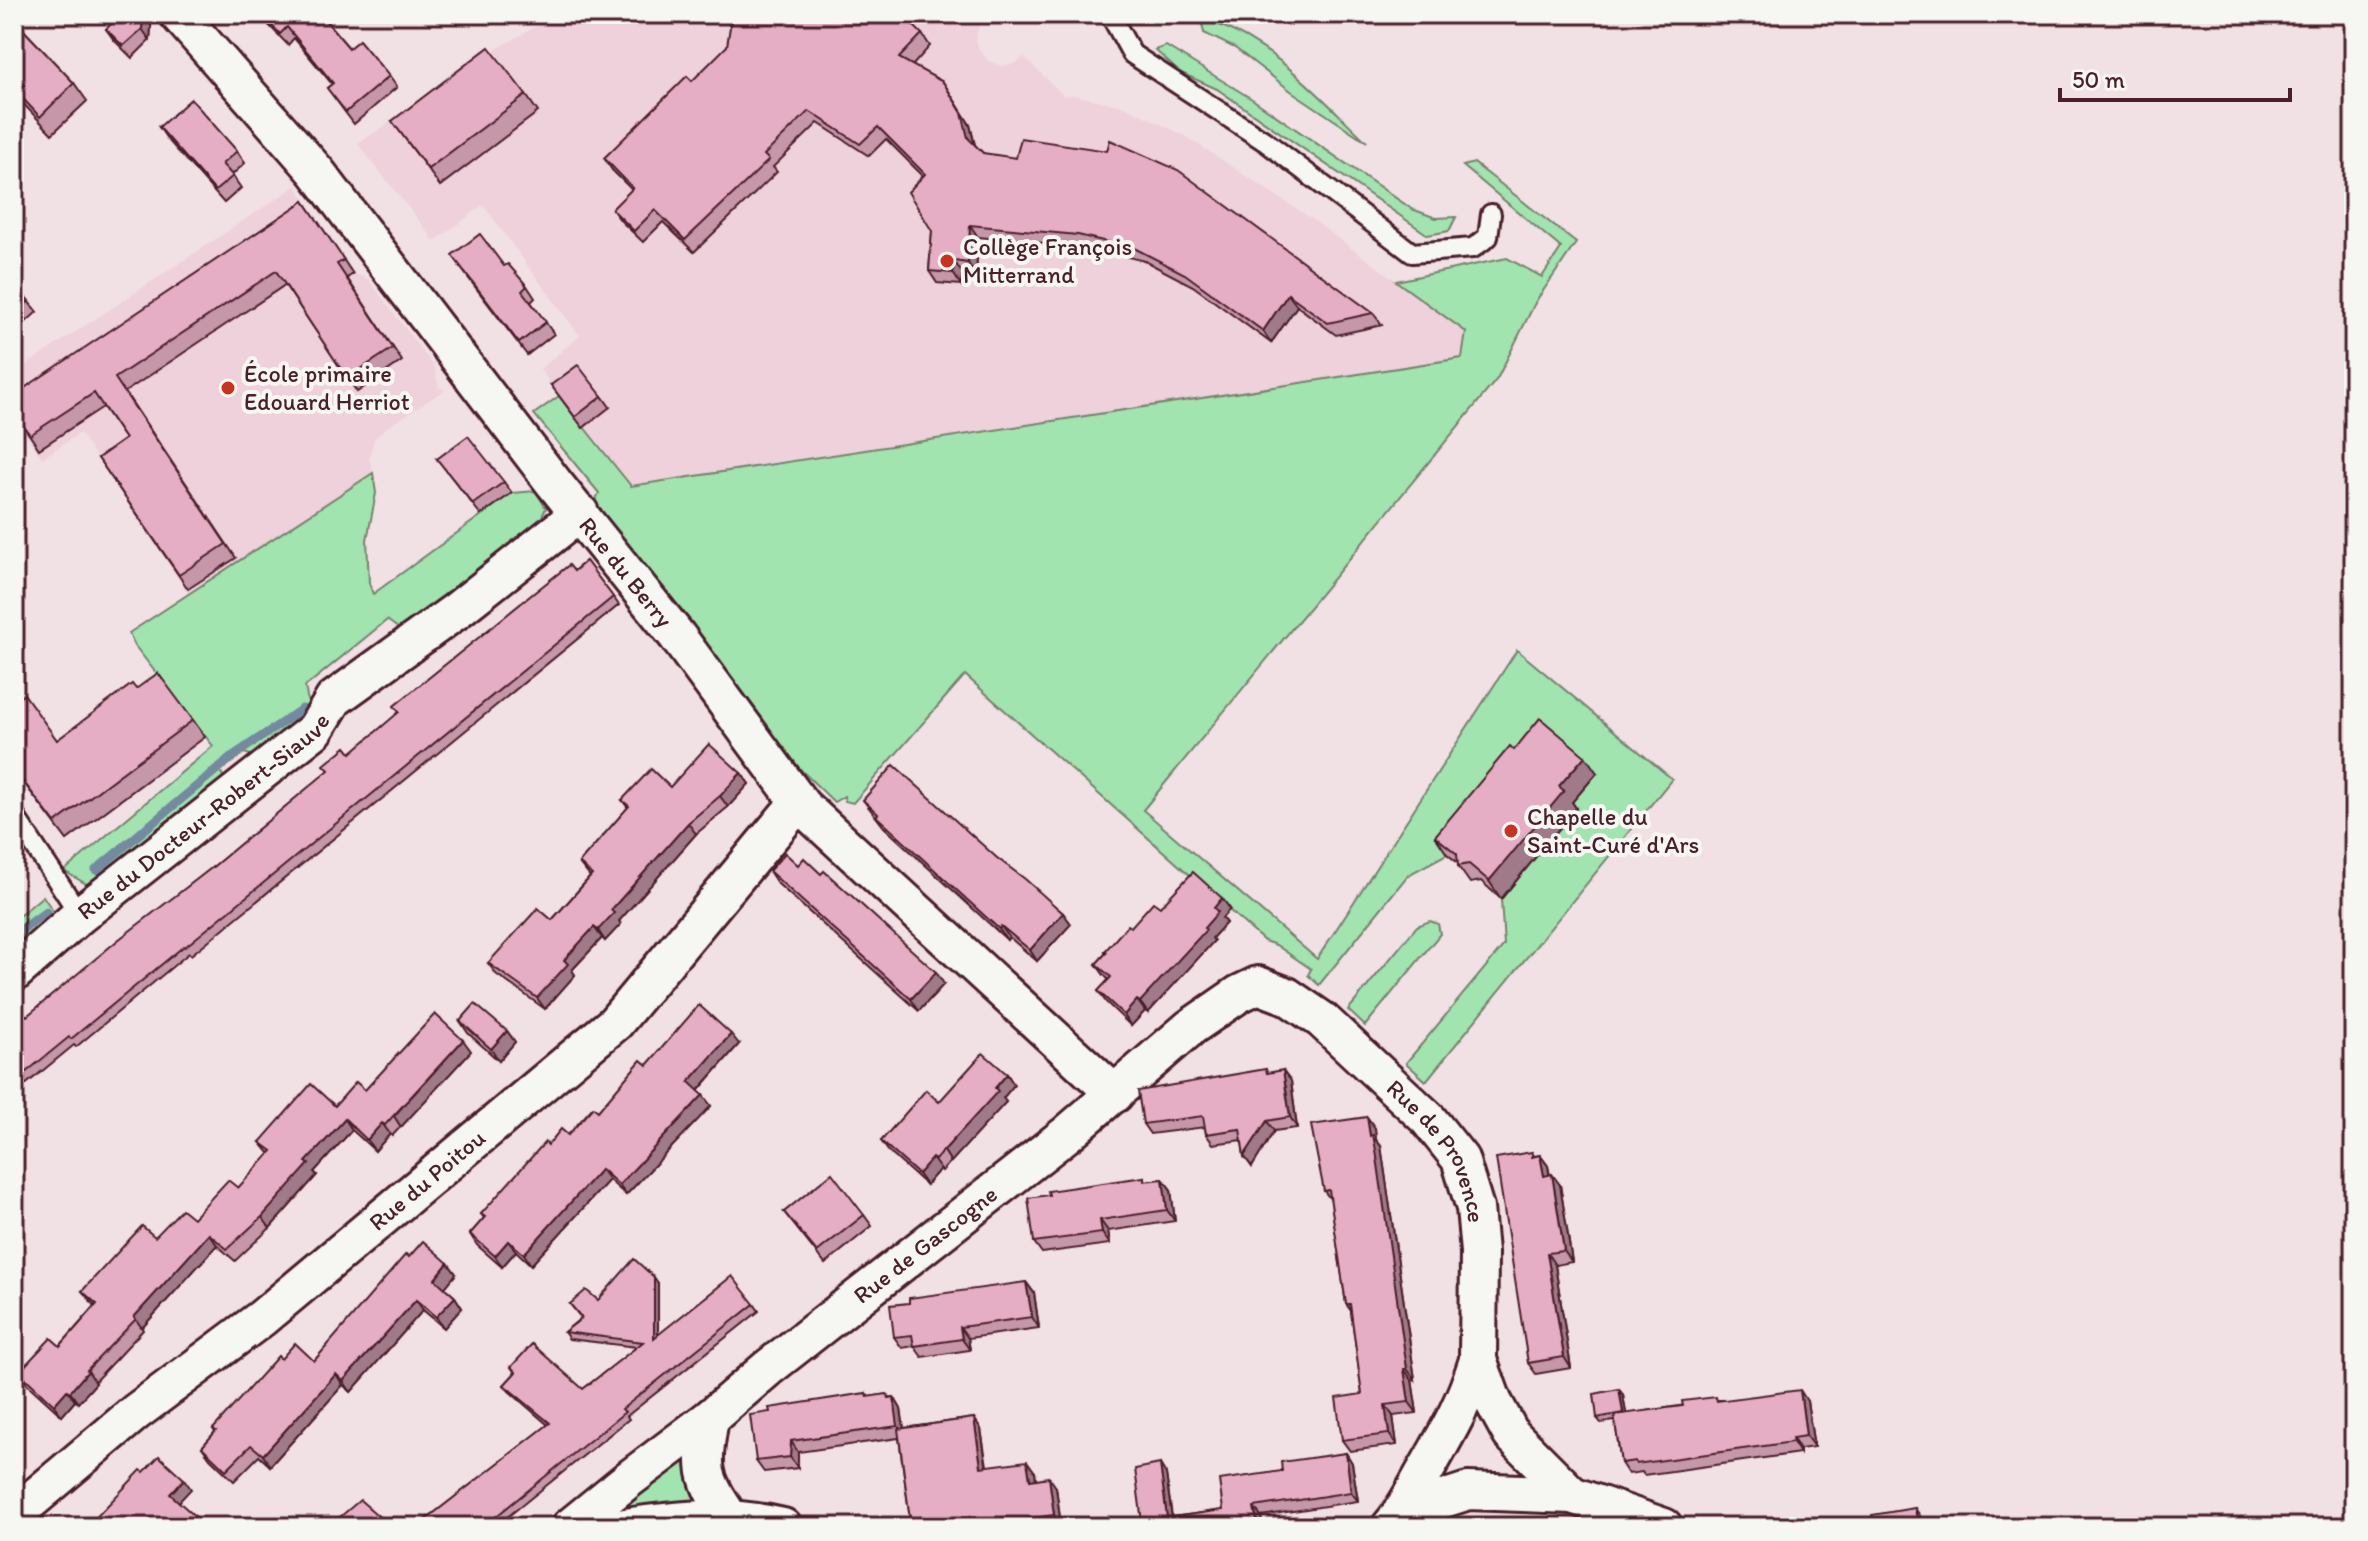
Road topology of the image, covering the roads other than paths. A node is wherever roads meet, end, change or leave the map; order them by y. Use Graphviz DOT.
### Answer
graph roads {
  1 [pos="178,14"];
  2 [pos="1110,14"];
  3 [pos="1491,214"];
  4 [pos="580,513"];
  5 [pos="802,806"];
  6 [pos="14,815"];
  7 [pos="80,915"];
  8 [pos="14,973"];
  9 [pos="1287,996"];
  10 [pos="1115,1094"];
  11 [pos="1478,1360"];
  12 [pos="710,1418"];
  13 [pos="1572,1495"];
  14 [pos="14,1515"];
  15 [pos="730,1518"];
  16 [pos="1397,1520"];
  17 [pos="570,1527"];
  18 [pos="625,1527"];
  19 [pos="783,1527"];
  20 [pos="1664,1527"];
  1 -- 4 [label="street, Rue du Berry"];
  2 -- 3 [label="lane"];
  4 -- 5 [label="street, Rue du Berry"];
  4 -- 7 [label="street, Rue du Docteur-Robert-Siauve"];
  5 -- 10 [label="street, Rue du Berry"];
  5 -- 14 [label="street, Rue du Poitou"];
  6 -- 7 [label="lane"];
  7 -- 8 [label="street, Rue du Docteur-Robert-Siauve"];
  9 -- 10 [label="street, Rue de Gascogne"];
  9 -- 11 [label="street, Rue de Provence"];
  10 -- 12 [label="street, Rue de Gascogne"];
  11 -- 13 [label="street, Rue de Provence"];
  11 -- 16 [label="street, Rue de Provence"];
  12 -- 15 [label="street"];
  12 -- 17 [label="street, Rue de Gascogne"];
  13 -- 16 [label="street, Rue de Provence"];
  13 -- 20 [label="street, Rue de Provence"];
  15 -- 18 [label="street"];
  15 -- 19 [label="street"];
}
